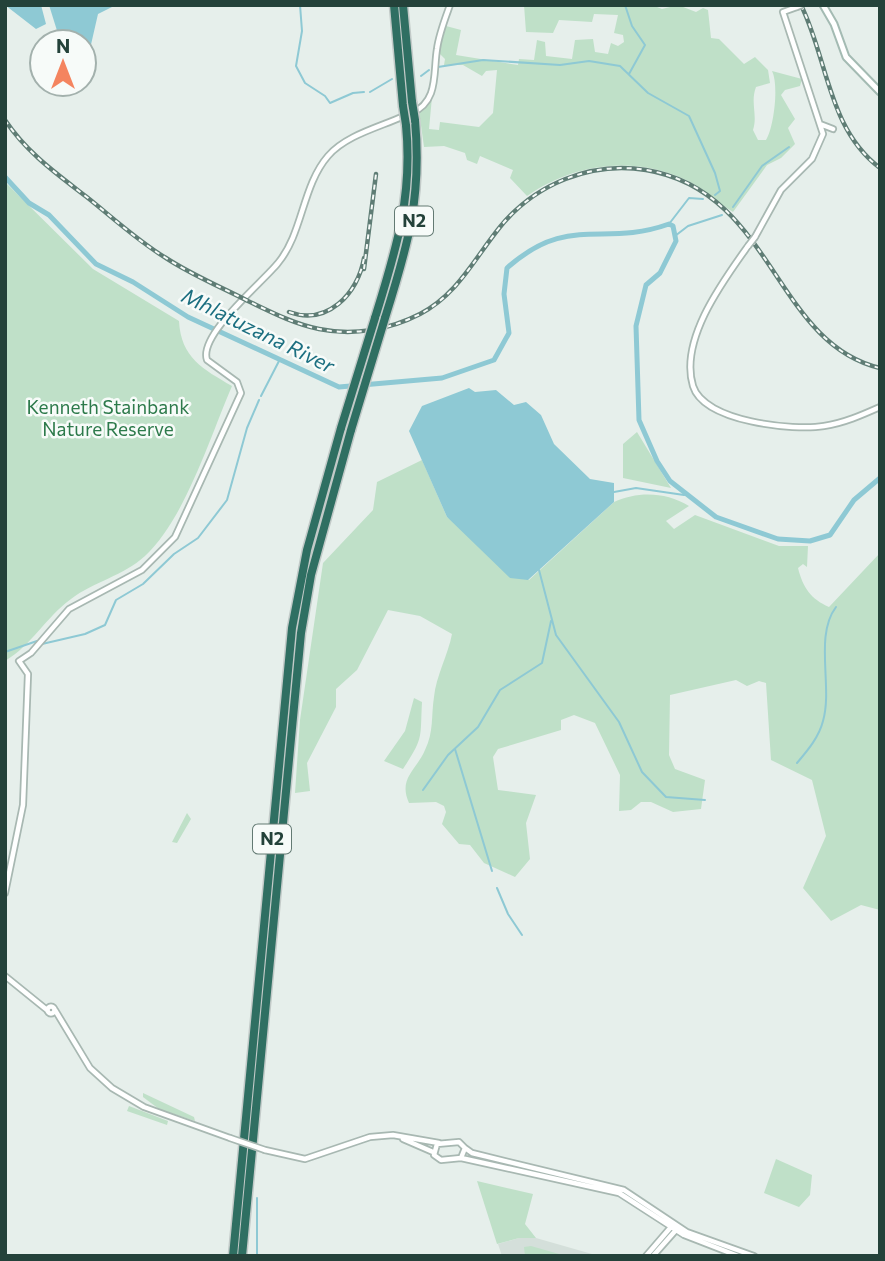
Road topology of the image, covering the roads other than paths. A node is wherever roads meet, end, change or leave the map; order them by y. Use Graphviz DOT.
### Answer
graph roads {
  1 [pos="394,5"];
  2 [pos="403,5"];
  3 [pos="450,5"];
  4 [pos="823,5"];
  5 [pos="799,6"];
  6 [pos="880,92"];
  7 [pos="819,123"];
  8 [pos="833,129"];
  9 [pos="878,407"];
  10 [pos="5,893"];
  11 [pos="5,976"];
  12 [pos="386,1135"];
  13 [pos="439,1143"];
  14 [pos="465,1148"];
  15 [pos="433,1152"];
  16 [pos="461,1158"];
  17 [pos="523,1168"];
  18 [pos="575,1180"];
  19 [pos="663,1222"];
  20 [pos="675,1227"];
  21 [pos="684,1235"];
  22 [pos="665,1238"];
  23 [pos="233,1256"];
  24 [pos="242,1256"];
  25 [pos="646,1256"];
  26 [pos="653,1256"];
  27 [pos="738,1256"];
  28 [pos="754,1256"];
  1 -- 23 [label="highway, N2, bridge"];
  2 -- 24 [label="highway, N2, bridge"];
  3 -- 10 [label="street"];
  4 -- 6 [label="main road"];
  5 -- 7 [label="street"];
  7 -- 8 [label="street"];
  7 -- 9 [label="street, bridge"];
  11 -- 12 [label="street, bridge"];
  12 -- 13 [label="street"];
  12 -- 15 [label="street"];
  13 -- 14 [label="street"];
  13 -- 15 [label="street"];
  14 -- 16 [label="street"];
  14 -- 17 [label="street"];
  15 -- 16 [label="street"];
  16 -- 17 [label="street"];
  17 -- 18 [label="street"];
  18 -- 19 [label="street"];
  18 -- 20 [label="street"];
  19 -- 20 [label="street"];
  19 -- 22 [label="street"];
  20 -- 21 [label="street"];
  20 -- 22 [label="street"];
  20 -- 28 [label="street"];
  21 -- 22 [label="street"];
  21 -- 27 [label="street"];
  22 -- 25 [label="street"];
  22 -- 26 [label="street"];
}
